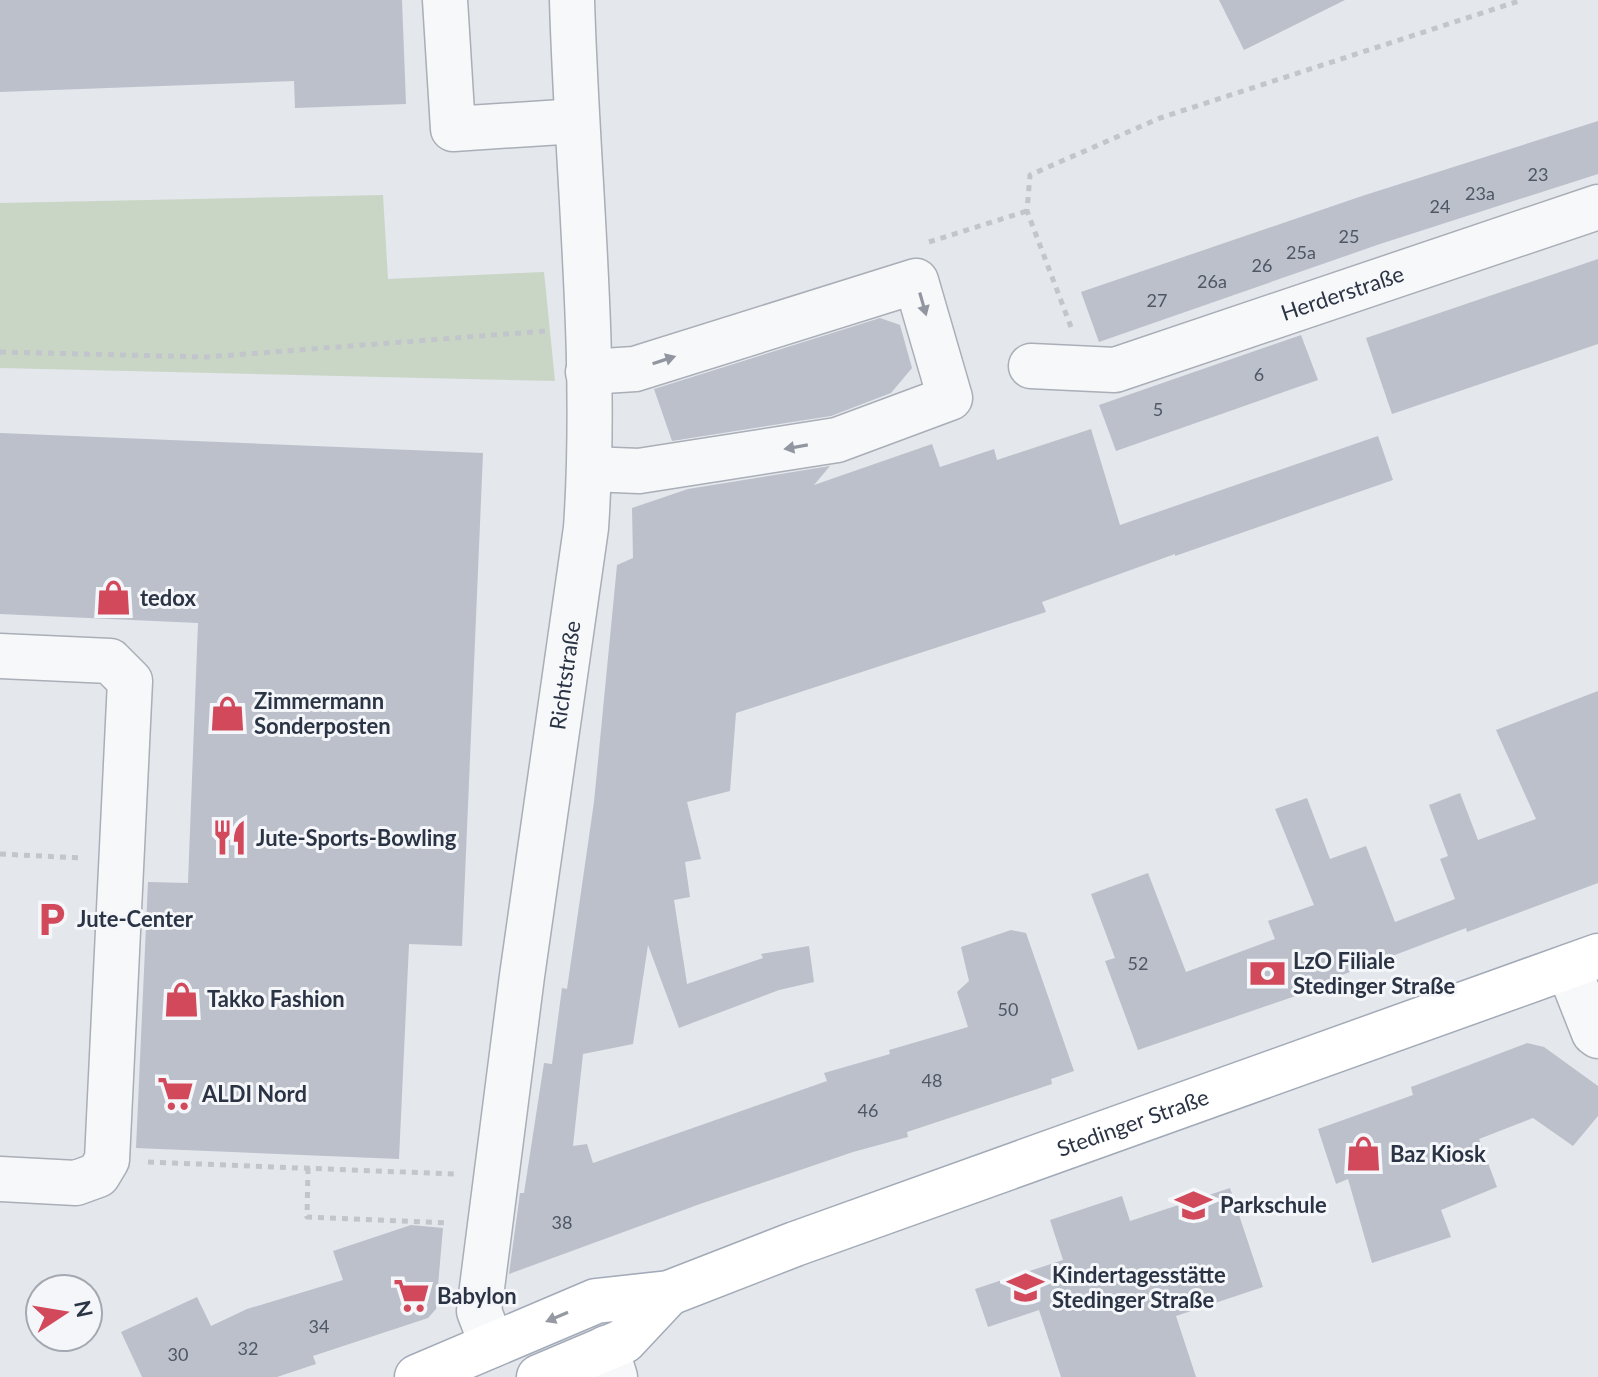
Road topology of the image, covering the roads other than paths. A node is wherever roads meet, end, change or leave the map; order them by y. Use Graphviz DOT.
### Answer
graph roads {
  1 [pos="445,0"];
  2 [pos="572,0"];
  3 [pos="577,121"];
  4 [pos="1598,207"];
  5 [pos="588,352"];
  6 [pos="1031,366"];
  7 [pos="590,469"];
  8 [pos="0,656"];
  9 [pos="1583,962"];
  10 [pos="1598,1036"];
  11 [pos="0,1179"];
  12 [pos="669,1293"];
  13 [pos="498,1361"];
  14 [pos="611,1363"];
  15 [pos="417,1377"];
  16 [pos="539,1377"];
  1 -- 3 [label="street"];
  2 -- 3 [label="street, Richtstraße"];
  3 -- 5 [label="street, Richtstraße"];
  4 -- 6 [label="street, Herderstraße"];
  5 -- 7 [label="street, Richtstraße"];
  5 -- 7 [label="street, one-way"];
  7 -- 13 [label="street, Richtstraße"];
  8 -- 11 [label="street"];
  9 -- 10 [label="street"];
  9 -- 12 [label="main road, Stedinger Straße"];
  12 -- 13 [label="main road, Stedinger Straße, one-way"];
  12 -- 14 [label="main road, Stedinger Straße"];
  13 -- 15 [label="main road, Stedinger Straße"];
  14 -- 16 [label="main road, Stedinger Straße"];
}
